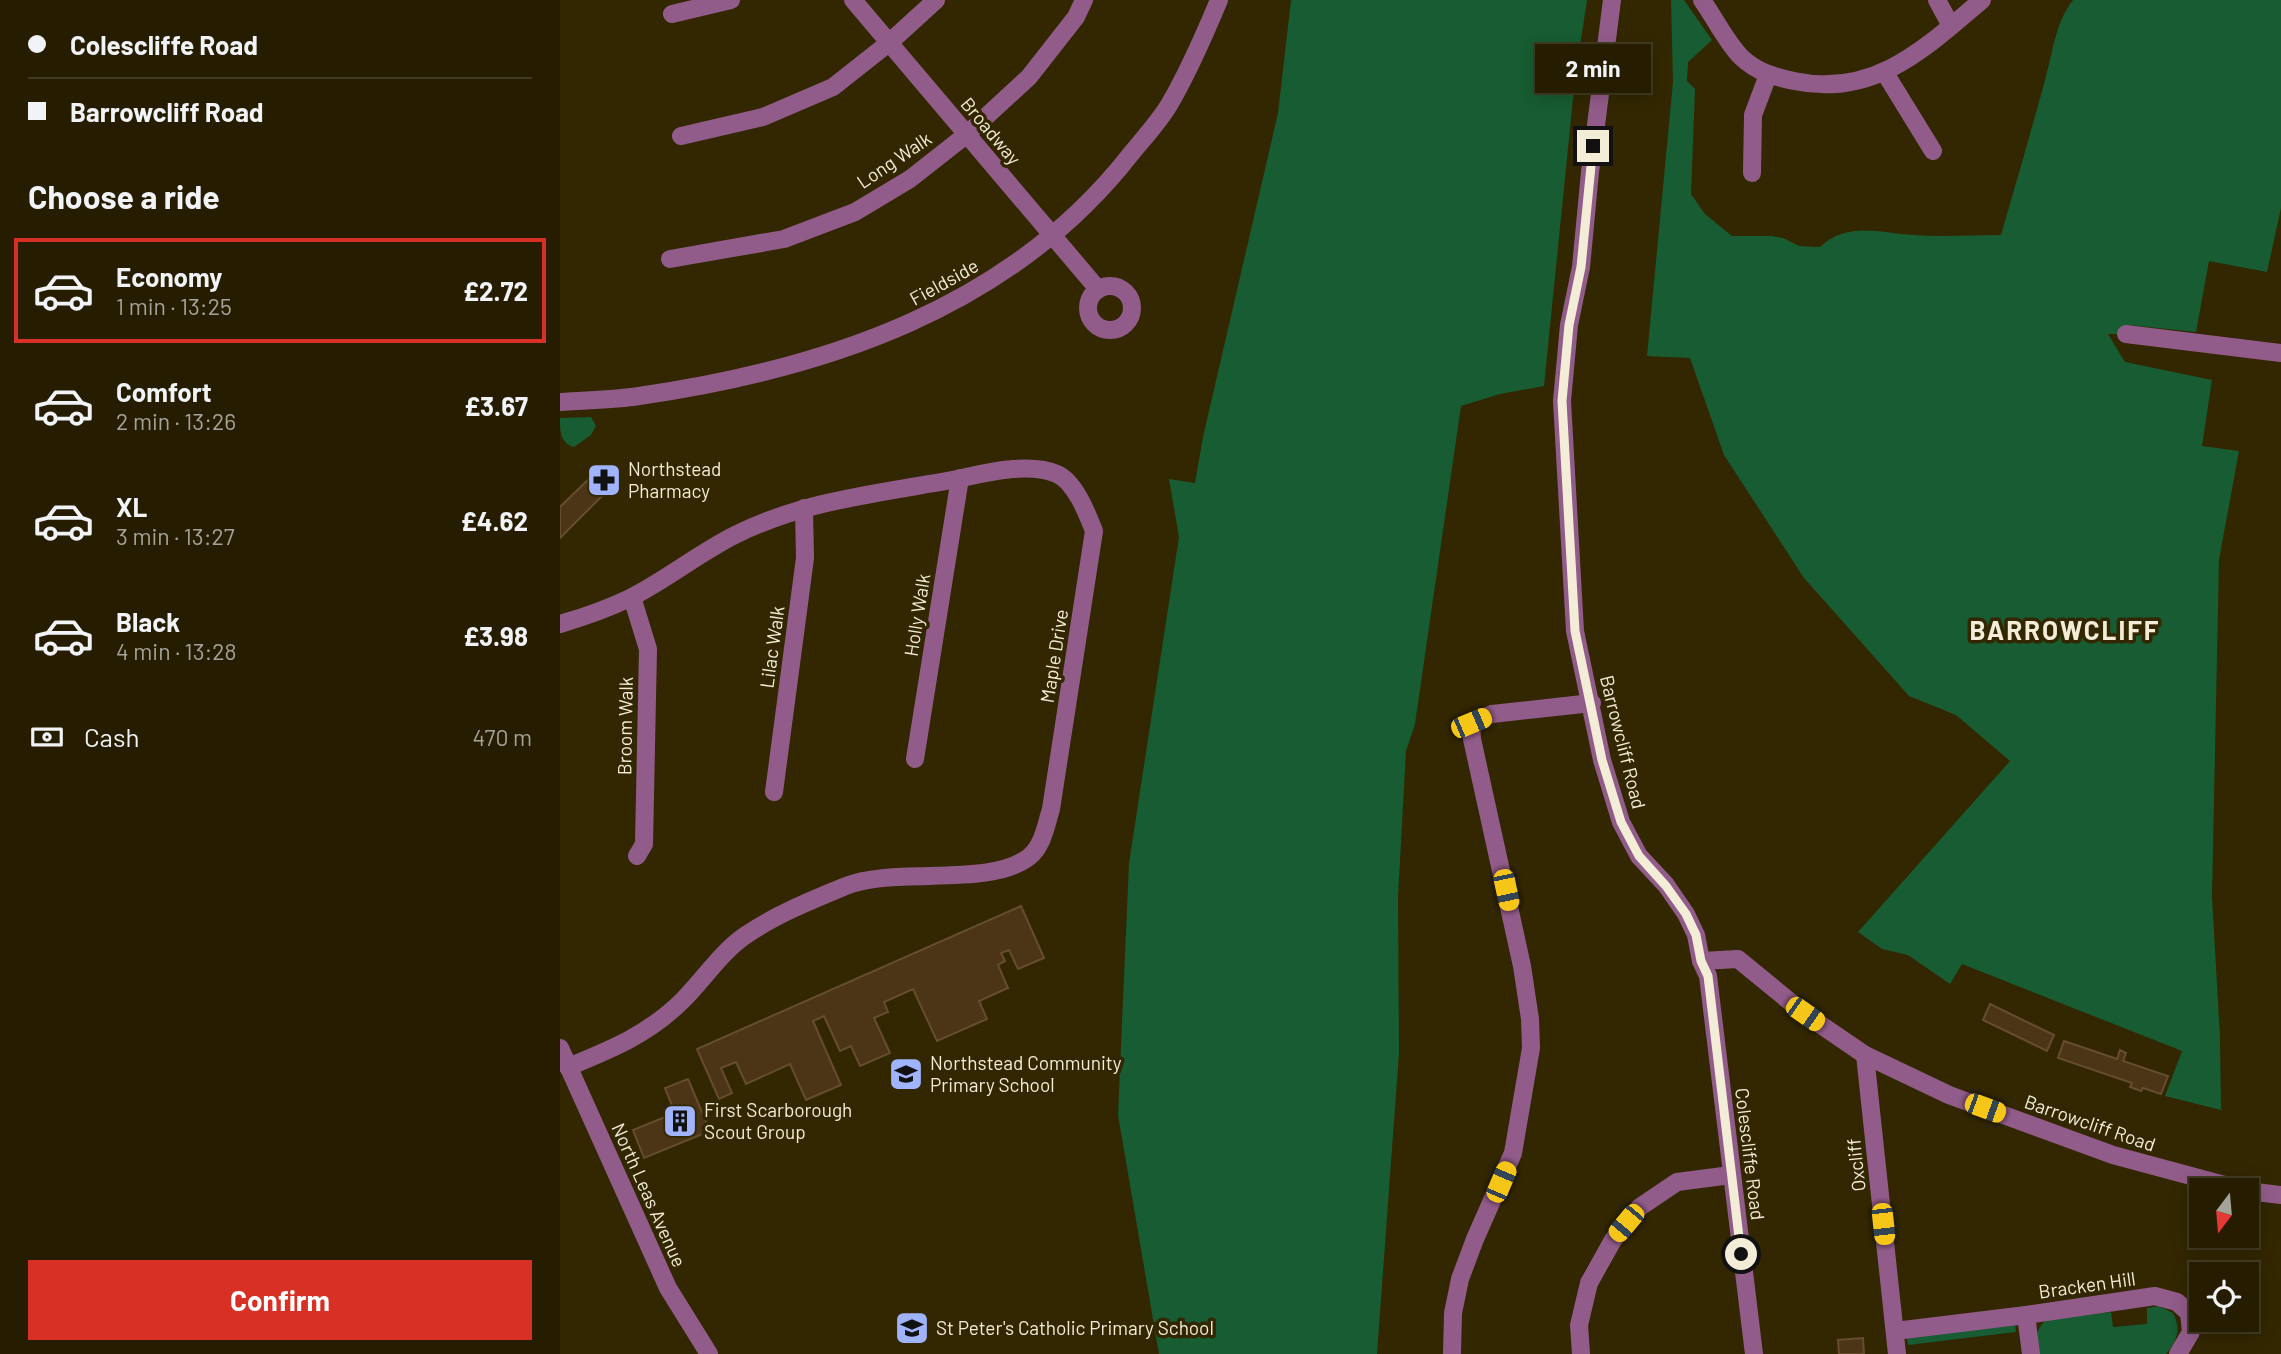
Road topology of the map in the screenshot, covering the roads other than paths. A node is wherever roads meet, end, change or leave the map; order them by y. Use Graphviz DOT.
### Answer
graph roads {
  1 [pos="732,0"];
  2 [pos="853,0"];
  3 [pos="936,0"];
  4 [pos="1084,0"];
  5 [pos="1219,0"];
  6 [pos="1612,0"];
  7 [pos="1702,0"];
  8 [pos="1937,0"];
  9 [pos="1982,0"];
  10 [pos="672,14"];
  11 [pos="1951,26"];
  12 [pos="890,42"];
  13 [pos="1885,73"];
  14 [pos="1768,75"];
  15 [pos="966,135"];
  16 [pos="681,136"];
  17 [pos="1933,151"];
  18 [pos="1752,173"];
  19 [pos="1053,236"];
  20 [pos="670,259"];
  21 [pos="1097,289"];
  22 [pos="2126,334"];
  23 [pos="2281,353"];
  24 [pos="560,402"];
  25 [pos="960,478"];
  26 [pos="804,508"];
  27 [pos="632,597"];
  28 [pos="560,624"];
  29 [pos="1592,703"];
  30 [pos="915,760"];
  31 [pos="774,792"];
  32 [pos="637,856"];
  33 [pos="1701,961"];
  34 [pos="560,1048"];
  35 [pos="1865,1055"];
  36 [pos="568,1067"];
  37 [pos="1731,1175"];
  38 [pos="2200,1178"];
  39 [pos="2259,1192"];
  40 [pos="2281,1195"];
  41 [pos="2026,1315"];
  42 [pos="1895,1331"];
  43 [pos="709,1354"];
  44 [pos="1452,1354"];
  45 [pos="1581,1354"];
  46 [pos="1754,1354"];
  47 [pos="1898,1354"];
  48 [pos="2031,1354"];
  49 [pos="2178,1354"];
  1 -- 10 [label="street"];
  2 -- 12 [label="street, Broadway"];
  3 -- 12 [label="street"];
  4 -- 15 [label="street, Long Walk"];
  5 -- 19 [label="street, Fieldside"];
  6 -- 29 [label="street, Barrowcliff Road"];
  7 -- 14 [label="street"];
  8 -- 11 [label="street"];
  9 -- 11 [label="street"];
  11 -- 13 [label="street"];
  12 -- 15 [label="street, Broadway"];
  12 -- 16 [label="street"];
  13 -- 14 [label="street"];
  13 -- 17 [label="street"];
  14 -- 18 [label="street"];
  15 -- 19 [label="street, Broadway"];
  15 -- 20 [label="street, Long Walk"];
  19 -- 21 [label="street, Broadway"];
  19 -- 24 [label="street, Fieldside"];
  22 -- 23 [label="street"];
  25 -- 26 [label="street, Maple Drive"];
  25 -- 30 [label="street, Holly Walk"];
  25 -- 36 [label="street, Maple Drive"];
  26 -- 27 [label="street, Maple Drive"];
  26 -- 31 [label="street, Lilac Walk"];
  27 -- 28 [label="street, Maple Drive"];
  27 -- 32 [label="street, Broom Walk"];
  29 -- 33 [label="street, Barrowcliff Road"];
  29 -- 44 [label="street"];
  33 -- 35 [label="street, Barrowcliff Road"];
  33 -- 37 [label="street, Colescliffe Road"];
  34 -- 36 [label="street, North Leas Avenue"];
  35 -- 38 [label="street, Barrowcliff Road"];
  35 -- 42 [label="street, Oxcliff"];
  36 -- 43 [label="street, North Leas Avenue"];
  37 -- 45 [label="street"];
  37 -- 46 [label="street, Colescliffe Road"];
  39 -- 40 [label="street, Barrowcliff Road"];
  41 -- 42 [label="street, Bracken Hill"];
  41 -- 48 [label="street, Bracken Hill"];
  41 -- 49 [label="street, Bracken Hill"];
  42 -- 47 [label="street, Oxcliff"];
}
